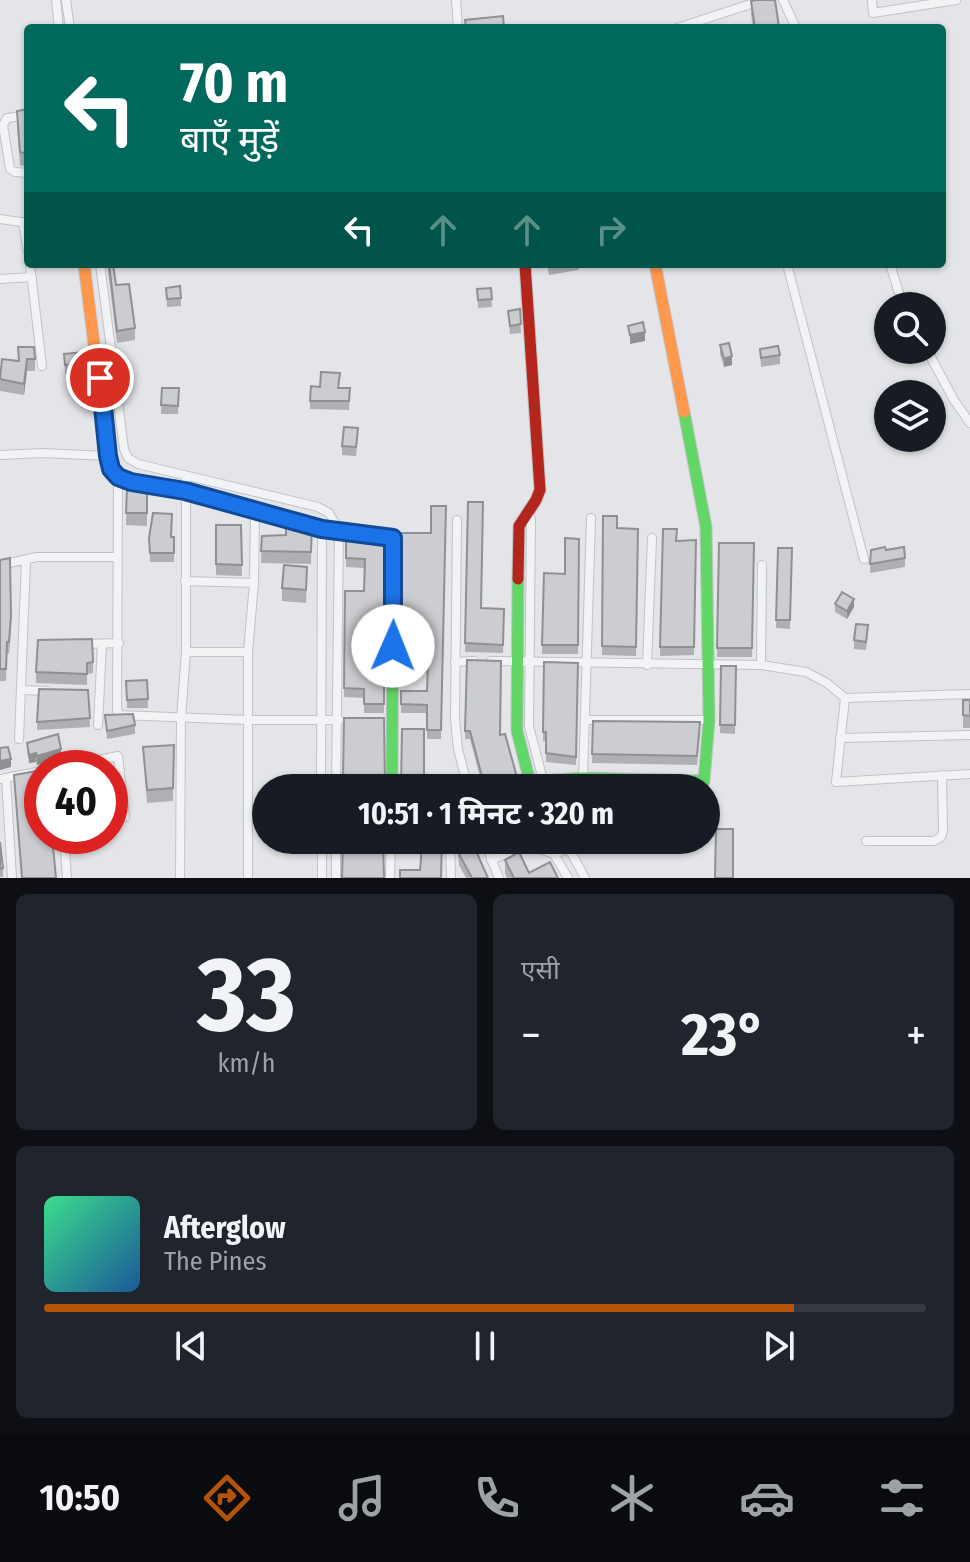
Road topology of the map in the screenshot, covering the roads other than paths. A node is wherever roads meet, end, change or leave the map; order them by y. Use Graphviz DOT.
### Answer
graph roads {
  1 [pos="56,0"];
  2 [pos="66,0"];
  3 [pos="456,0"];
  4 [pos="728,0"];
  5 [pos="763,0"];
  6 [pos="783,0"];
  7 [pos="872,0"];
  8 [pos="956,0"];
  9 [pos="913,3"];
  10 [pos="732,10"];
  11 [pos="59,24"];
  12 [pos="69,24"];
  13 [pos="458,24"];
  14 [pos="689,24"];
  15 [pos="794,24"];
  16 [pos="24,116"];
  17 [pos="24,172"];
  18 [pos="0,219"];
  19 [pos="24,223"];
  20 [pos="31,268"];
  21 [pos="84,268"];
  22 [pos="101,268"];
  23 [pos="525,268"];
  24 [pos="656,268"];
  25 [pos="788,268"];
  26 [pos="891,268"];
  27 [pos="32,277"];
  28 [pos="0,279"];
  29 [pos="899,292"];
  30 [pos="935,364"];
  31 [pos="42,366"];
  32 [pos="970,423"];
  33 [pos="0,455"];
  34 [pos="108,456"];
  35 [pos="186,476"];
  36 [pos="118,477"];
  37 [pos="185,491"];
  38 [pos="255,511"];
  39 [pos="591,518"];
  40 [pos="457,520"];
  41 [pos="322,529"];
  42 [pos="339,530"];
  43 [pos="652,538"];
  44 [pos="116,557"];
  45 [pos="864,559"];
  46 [pos="26,560"];
  47 [pos="0,565"];
  48 [pos="762,565"];
  49 [pos="185,581"];
  50 [pos="254,583"];
  51 [pos="119,643"];
  52 [pos="22,644"];
  53 [pos="38,644"];
  54 [pos="70,644"];
  55 [pos="102,644"];
  56 [pos="186,652"];
  57 [pos="248,652"];
  58 [pos="524,661"];
  59 [pos="455,662"];
  60 [pos="589,663"];
  61 [pos="647,665"];
  62 [pos="708,665"];
  63 [pos="761,665"];
  64 [pos="21,690"];
  65 [pos="52,691"];
  66 [pos="83,692"];
  67 [pos="99,692"];
  68 [pos="970,694"];
  69 [pos="845,698"];
  70 [pos="181,718"];
  71 [pos="248,720"];
  72 [pos="320,720"];
  73 [pos="337,720"];
  74 [pos="351,720"];
  75 [pos="379,720"];
  76 [pos="393,720"];
  77 [pos="587,720"];
  78 [pos="709,720"];
  79 [pos="98,725"];
  80 [pos="970,735"];
  81 [pos="840,738"];
  82 [pos="19,739"];
  83 [pos="24,774"];
  84 [pos="321,774"];
  85 [pos="336,774"];
  86 [pos="392,774"];
  87 [pos="464,774"];
  88 [pos="534,774"];
  89 [pos="583,774"];
  90 [pos="705,774"];
  91 [pos="970,774"];
  92 [pos="942,775"];
  93 [pos="3,778"];
  94 [pos="866,841"];
  95 [pos="65,854"];
  96 [pos="322,854"];
  97 [pos="336,854"];
  98 [pos="391,854"];
  99 [pos="450,854"];
  100 [pos="489,854"];
  101 [pos="505,854"];
  102 [pos="554,854"];
  103 [pos="574,854"];
  104 [pos="491,860"];
  105 [pos="12,878"];
  106 [pos="67,878"];
  107 [pos="180,878"];
  108 [pos="248,878"];
  109 [pos="322,878"];
  110 [pos="336,878"];
  111 [pos="390,878"];
  112 [pos="451,878"];
  113 [pos="499,878"];
  114 [pos="568,878"];
  115 [pos="585,878"];
  1 -- 11 [label="street"];
  2 -- 12 [label="street"];
  3 -- 13 [label="street"];
  4 -- 10 [label="street"];
  5 -- 10 [label="street"];
  6 -- 15 [label="street"];
  7 -- 9 [label="street"];
  8 -- 9 [label="street"];
  10 -- 14 [label="street"];
  16 -- 17 [label="street"];
  18 -- 19 [label="street"];
  20 -- 27 [label="street"];
  21 -- 34 [label="street"];
  22 -- 35 [label="street"];
  23 -- 58 [label="street"];
  24 -- 62 [label="street"];
  25 -- 45 [label="street"];
  26 -- 29 [label="street"];
  27 -- 28 [label="street"];
  27 -- 31 [label="street"];
  30 -- 32 [label="street"];
  33 -- 34 [label="street"];
  34 -- 36 [label="street"];
  35 -- 37 [label="street"];
  35 -- 42 [label="street"];
  36 -- 37 [label="street"];
  36 -- 44 [label="street"];
  37 -- 38 [label="street"];
  37 -- 49 [label="street"];
  38 -- 41 [label="street"];
  38 -- 50 [label="street"];
  39 -- 60 [label="street"];
  40 -- 59 [label="street"];
  41 -- 42 [label="street"];
  41 -- 72 [label="street"];
  42 -- 73 [label="street"];
  42 -- 76 [label="street"];
  43 -- 61 [label="street"];
  44 -- 46 [label="street"];
  44 -- 51 [label="street"];
  46 -- 47 [label="street"];
  46 -- 52 [label="street"];
  48 -- 63 [label="street"];
  49 -- 50 [label="street"];
  49 -- 56 [label="street"];
  50 -- 57 [label="street"];
  51 -- 55 [label="street"];
  51 -- 70 [label="street"];
  52 -- 53 [label="street"];
  52 -- 64 [label="street"];
  54 -- 55 [label="street"];
  55 -- 67 [label="street"];
  56 -- 57 [label="street"];
  56 -- 70 [label="street"];
  57 -- 71 [label="street"];
  58 -- 59 [label="street"];
  58 -- 60 [label="street"];
  58 -- 88 [label="street"];
  59 -- 87 [label="street"];
  60 -- 61 [label="street"];
  60 -- 77 [label="street"];
  61 -- 62 [label="street"];
  62 -- 63 [label="street"];
  62 -- 78 [label="street"];
  63 -- 69 [label="street"];
  64 -- 65 [label="street"];
  64 -- 82 [label="street"];
  66 -- 67 [label="street"];
  67 -- 79 [label="street"];
  68 -- 69 [label="street"];
  69 -- 81 [label="street"];
  70 -- 71 [label="street"];
  70 -- 107 [label="street"];
  71 -- 72 [label="street"];
  71 -- 108 [label="street"];
  72 -- 73 [label="street"];
  72 -- 84 [label="street"];
  73 -- 74 [label="street"];
  73 -- 85 [label="street"];
  75 -- 76 [label="street"];
  76 -- 86 [label="street"];
  77 -- 78 [label="street"];
  77 -- 89 [label="street"];
  78 -- 90 [label="street"];
  80 -- 81 [label="street"];
  81 -- 92 [label="street"];
  83 -- 93 [label="street"];
  91 -- 92 [label="street"];
  92 -- 94 [label="street"];
  93 -- 105 [label="street"];
  95 -- 106 [label="street"];
  96 -- 109 [label="street"];
  97 -- 110 [label="street"];
  98 -- 111 [label="street"];
  99 -- 112 [label="street"];
  100 -- 104 [label="street"];
  101 -- 104 [label="street"];
  102 -- 114 [label="street"];
  103 -- 115 [label="street"];
  104 -- 113 [label="street"];
}
